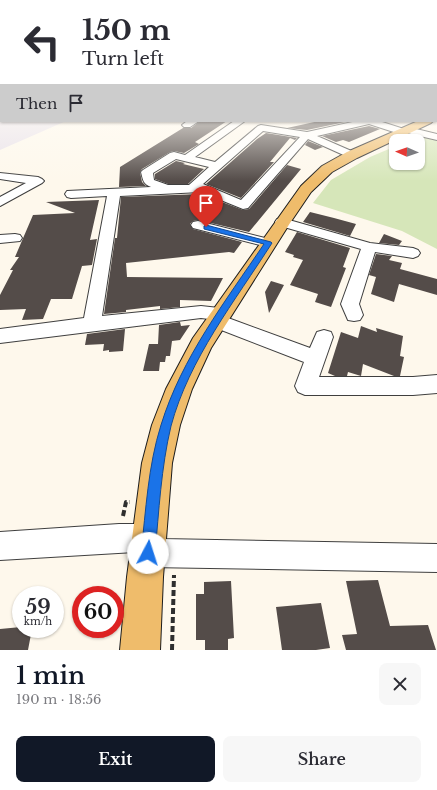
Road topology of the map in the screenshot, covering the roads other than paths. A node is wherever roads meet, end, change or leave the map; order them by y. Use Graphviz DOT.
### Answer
graph roads {
  1 [pos="238,122"];
  2 [pos="365,122"];
  3 [pos="373,122"];
  4 [pos="425,122"];
  5 [pos="406,131"];
  6 [pos="307,135"];
  7 [pos="437,138"];
  8 [pos="352,155"];
  9 [pos="187,158"];
  10 [pos="218,166"];
  11 [pos="0,176"];
  12 [pos="192,188"];
  13 [pos="167,189"];
  14 [pos="114,193"];
  15 [pos="71,194"];
  16 [pos="0,202"];
  17 [pos="282,222"];
  18 [pos="198,225"];
  19 [pos="15,238"];
  20 [pos="0,239"];
  21 [pos="268,243"];
  22 [pos="369,247"];
  23 [pos="413,253"];
  24 [pos="354,315"];
  25 [pos="220,318"];
  26 [pos="92,324"];
  27 [pos="0,336"];
  28 [pos="324,337"];
  29 [pos="315,358"];
  30 [pos="437,384"];
  31 [pos="0,546"];
  32 [pos="157,548"];
  33 [pos="437,558"];
  34 [pos="140,650"];
  1 -- 9 [label="street"];
  2 -- 6 [label="street"];
  3 -- 5 [label="street"];
  4 -- 5 [label="main road"];
  5 -- 7 [label="street"];
  5 -- 8 [label="main road"];
  6 -- 8 [label="street"];
  6 -- 10 [label="street"];
  6 -- 12 [label="street"];
  8 -- 17 [label="main road"];
  9 -- 10 [label="street"];
  9 -- 13 [label="street"];
  10 -- 12 [label="street"];
  11 -- 16 [label="street"];
  12 -- 13 [label="street"];
  13 -- 14 [label="street"];
  14 -- 15 [label="street"];
  14 -- 26 [label="street"];
  17 -- 21 [label="main road"];
  17 -- 22 [label="street"];
  18 -- 21 [label="street"];
  19 -- 20 [label="street"];
  21 -- 25 [label="main road"];
  22 -- 23 [label="street"];
  22 -- 24 [label="street"];
  25 -- 26 [label="street"];
  25 -- 29 [label="street"];
  25 -- 32 [label="main road"];
  26 -- 27 [label="street"];
  28 -- 29 [label="street"];
  29 -- 30 [label="street"];
  31 -- 32 [label="street"];
  32 -- 33 [label="street"];
  32 -- 34 [label="main road"];
}
